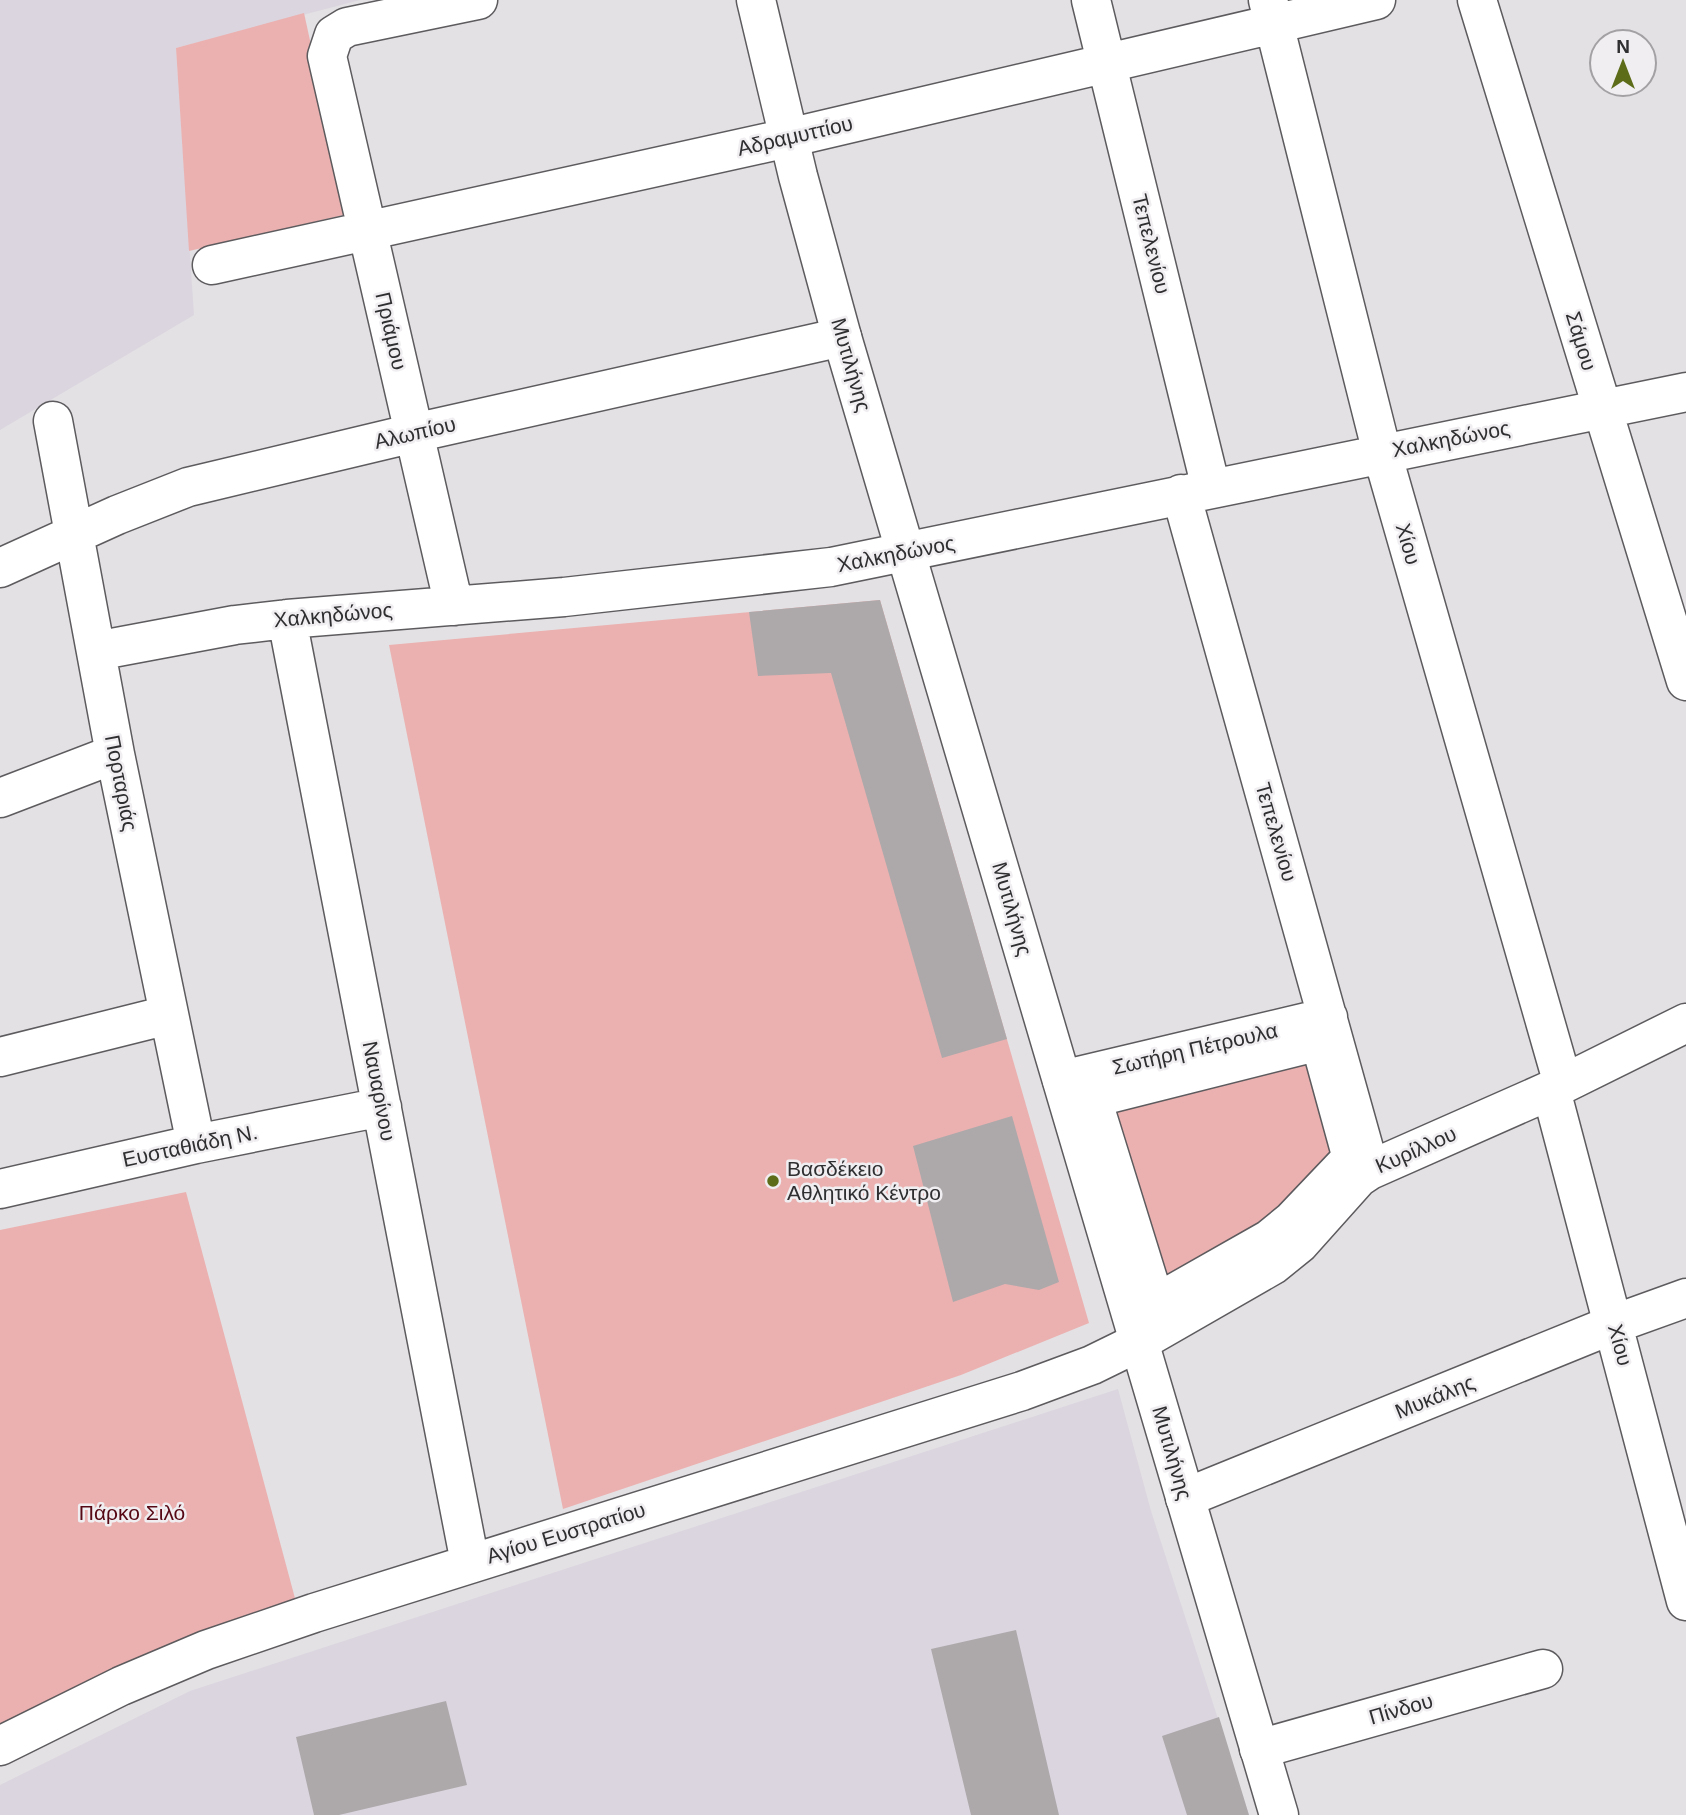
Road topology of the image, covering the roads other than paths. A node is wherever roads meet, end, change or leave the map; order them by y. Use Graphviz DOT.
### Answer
graph roads {
  1 [pos="478,0"];
  2 [pos="756,0"];
  3 [pos="1091,0"];
  4 [pos="1377,0"];
  5 [pos="1477,0"];
  6 [pos="1271,12"];
  7 [pos="1106,63"];
  8 [pos="788,138"];
  9 [pos="368,230"];
  10 [pos="212,265"];
  11 [pos="842,337"];
  12 [pos="1686,392"];
  13 [pos="1601,408"];
  14 [pos="53,421"];
  15 [pos="414,433"];
  16 [pos="1382,453"];
  17 [pos="1196,491"];
  18 [pos="74,534"];
  19 [pos="907,553"];
  20 [pos="0,568"];
  21 [pos="454,606"];
  22 [pos="287,619"];
  23 [pos="96,651"];
  24 [pos="1686,681"];
  25 [pos="115,754"];
  26 [pos="0,798"];
  27 [pos="168,1014"];
  28 [pos="1328,1017"];
  29 [pos="1686,1023"];
  30 [pos="0,1057"];
  31 [pos="1062,1080"];
  32 [pos="1557,1087"];
  33 [pos="1095,1100"];
  34 [pos="382,1107"];
  35 [pos="196,1143"];
  36 [pos="1370,1170"];
  37 [pos="0,1189"];
  38 [pos="1686,1298"];
  39 [pos="1614,1324"];
  40 [pos="1139,1342"];
  41 [pos="1185,1498"];
  42 [pos="470,1563"];
  43 [pos="1686,1601"];
  44 [pos="1543,1669"];
  45 [pos="0,1746"];
  46 [pos="1259,1749"];
  47 [pos="1279,1815"];
  1 -- 9 [label="street, Πριάμου"];
  2 -- 8 [label="street, Μυτιλήνης"];
  3 -- 7 [label="street, Τεπελενίου"];
  4 -- 6 [label="street, Αδραμυττίου"];
  5 -- 13 [label="street, Σάμου"];
  6 -- 7 [label="street, Αδραμυττίου"];
  6 -- 16 [label="street, Χίου"];
  7 -- 8 [label="street, Αδραμυττίου"];
  7 -- 17 [label="street, Τεπελενίου"];
  8 -- 9 [label="street, Αδραμυττίου"];
  8 -- 11 [label="street, Μυτιλήνης"];
  9 -- 10 [label="street, Αδραμυττίου"];
  9 -- 15 [label="street, Πριάμου"];
  11 -- 15 [label="street, Αλωπίου"];
  11 -- 19 [label="street, Μυτιλήνης"];
  12 -- 13 [label="street, Χαλκηδώνος"];
  13 -- 16 [label="street, Χαλκηδώνος"];
  13 -- 24 [label="street, Σάμου"];
  14 -- 18 [label="street, Πορταριάς"];
  15 -- 18 [label="street, Αλωπίου"];
  15 -- 21 [label="street, Πριάμου"];
  16 -- 17 [label="street, Χαλκηδώνος"];
  16 -- 32 [label="street, Χίου"];
  17 -- 19 [label="street, Χαλκηδώνος"];
  17 -- 28 [label="street, Τεπελενίου"];
  18 -- 20 [label="street, Αλωπίου"];
  18 -- 23 [label="street, Πορταριάς"];
  19 -- 21 [label="street, Χαλκηδώνος"];
  19 -- 31 [label="street, Μυτιλήνης"];
  21 -- 22 [label="street, Χαλκηδώνος"];
  22 -- 23 [label="street, Χαλκηδώνος"];
  22 -- 34 [label="street, Ναυαρίνου"];
  23 -- 25 [label="street, Πορταριάς"];
  25 -- 26 [label="street"];
  25 -- 27 [label="street, Πορταριάς"];
  27 -- 30 [label="street"];
  27 -- 35 [label="street, Πορταριάς"];
  28 -- 31 [label="street, Σωτήρη Πέτρουλα"];
  28 -- 36 [label="street, Τεπελενίου"];
  29 -- 32 [label="street, Κυρίλλου"];
  31 -- 40 [label="street, Μυτιλήνης"];
  32 -- 36 [label="street, Κυρίλλου"];
  32 -- 39 [label="street, Χίου"];
  33 -- 33 [label="street"];
  34 -- 35 [label="street, Ευσταθιάδη Ν."];
  34 -- 42 [label="street, Ναυαρίνου"];
  35 -- 37 [label="street, Ευσταθιάδη Ν."];
  36 -- 40 [label="street, Κυρίλλου"];
  38 -- 39 [label="street, Μυκάλης"];
  39 -- 41 [label="street, Μυκάλης"];
  39 -- 43 [label="street, Χίου"];
  40 -- 41 [label="street, Μυτιλήνης"];
  40 -- 42 [label="street, Αγίου Ευστρατίου"];
  41 -- 46 [label="street, Μυτιλήνης"];
  42 -- 45 [label="street, Αγίου Ευστρατίου"];
  44 -- 46 [label="street, Πίνδου"];
  46 -- 47 [label="street, Μυτιλήνης"];
}
